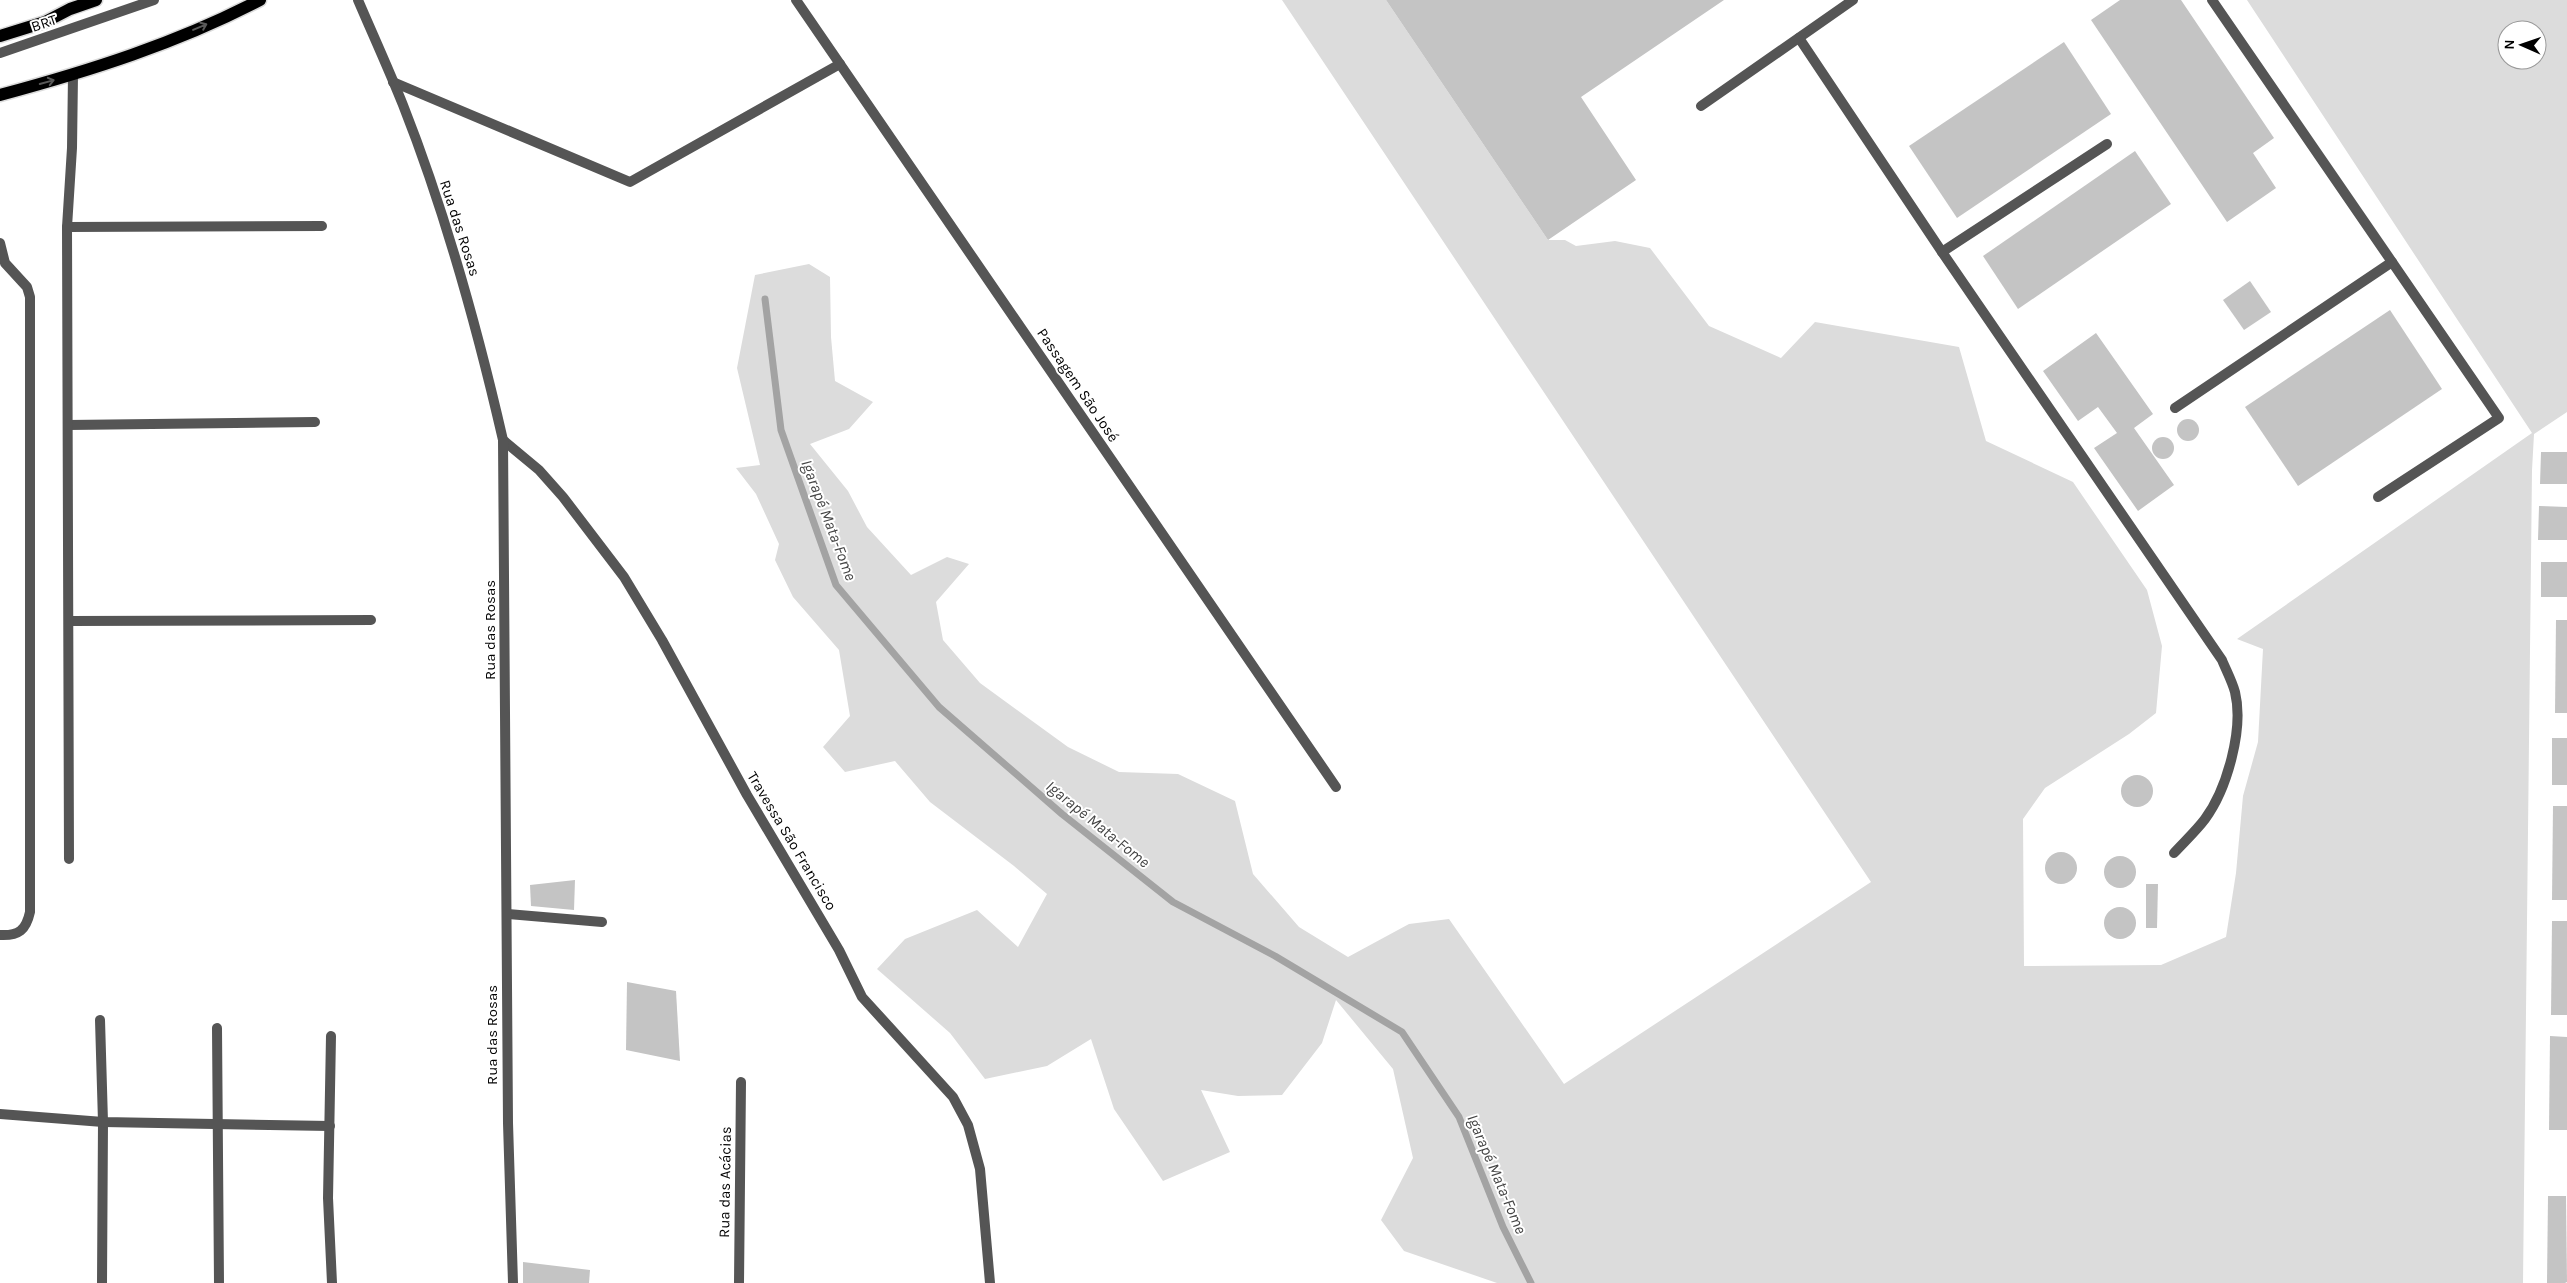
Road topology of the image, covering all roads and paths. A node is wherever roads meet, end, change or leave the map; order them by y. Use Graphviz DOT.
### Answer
graph roads {
  1 [pos="96,0"];
  2 [pos="154,0"];
  3 [pos="260,0"];
  4 [pos="358,0"];
  5 [pos="796,0"];
  6 [pos="1853,0"];
  7 [pos="2212,0"];
  8 [pos="68,4"];
  9 [pos="0,36"];
  10 [pos="1799,38"];
  11 [pos="0,53"];
  12 [pos="840,64"];
  13 [pos="73,75"];
  14 [pos="393,82"];
  15 [pos="0,95"];
  16 [pos="0,99"];
  17 [pos="1701,106"];
  18 [pos="2107,144"];
  19 [pos="322,226"];
  20 [pos="67,227"];
  21 [pos="0,243"];
  22 [pos="1942,252"];
  23 [pos="2392,262"];
  24 [pos="2,263"];
  25 [pos="2175,408"];
  26 [pos="315,422"];
  27 [pos="68,425"];
  28 [pos="503,440"];
  29 [pos="2378,497"];
  30 [pos="371,620"];
  31 [pos="69,621"];
  32 [pos="1336,787"];
  33 [pos="2174,853"];
  34 [pos="69,859"];
  35 [pos="507,914"];
  36 [pos="602,922"];
  37 [pos="0,935"];
  38 [pos="100,1020"];
  39 [pos="217,1028"];
  40 [pos="331,1036"];
  41 [pos="741,1082"];
  42 [pos="0,1114"];
  43 [pos="103,1122"];
  44 [pos="216,1122"];
  45 [pos="330,1126"];
  46 [pos="102,1283"];
  47 [pos="219,1283"];
  48 [pos="332,1283"];
  49 [pos="513,1283"];
  50 [pos="739,1283"];
  51 [pos="990,1283"];
  1 -- 8 [label="main road"];
  2 -- 11 [label="street, BRT"];
  13 -- 3 [label="main road, one-way"];
  4 -- 14 [label="street, Rua das Rosas"];
  5 -- 12 [label="street, Passagem São José"];
  6 -- 10 [label="street"];
  7 -- 23 [label="street"];
  8 -- 9 [label="main road"];
  10 -- 17 [label="street"];
  10 -- 22 [label="street"];
  12 -- 14 [label="street"];
  12 -- 32 [label="street, Passagem São José"];
  15 -- 13 [label="main road, one-way"];
  13 -- 20 [label="street"];
  14 -- 28 [label="street, Rua das Rosas"];
  15 -- 16 [label="street"];
  18 -- 22 [label="street"];
  19 -- 20 [label="street"];
  20 -- 27 [label="street"];
  21 -- 24 [label="street"];
  22 -- 33 [label="street"];
  23 -- 25 [label="street"];
  23 -- 29 [label="street"];
  24 -- 37 [label="street"];
  26 -- 27 [label="street"];
  27 -- 31 [label="street"];
  28 -- 35 [label="street, Rua das Rosas"];
  28 -- 51 [label="street, Travessa São Francisco"];
  30 -- 31 [label="street"];
  31 -- 34 [label="street"];
  35 -- 36 [label="street"];
  35 -- 49 [label="street, Rua das Rosas"];
  38 -- 43 [label="street"];
  39 -- 44 [label="street"];
  40 -- 45 [label="street"];
  41 -- 50 [label="street, Rua das Acácias"];
  42 -- 43 [label="street"];
  43 -- 44 [label="street"];
  43 -- 46 [label="street"];
  44 -- 45 [label="street"];
  44 -- 47 [label="street"];
  45 -- 48 [label="street"];
}
